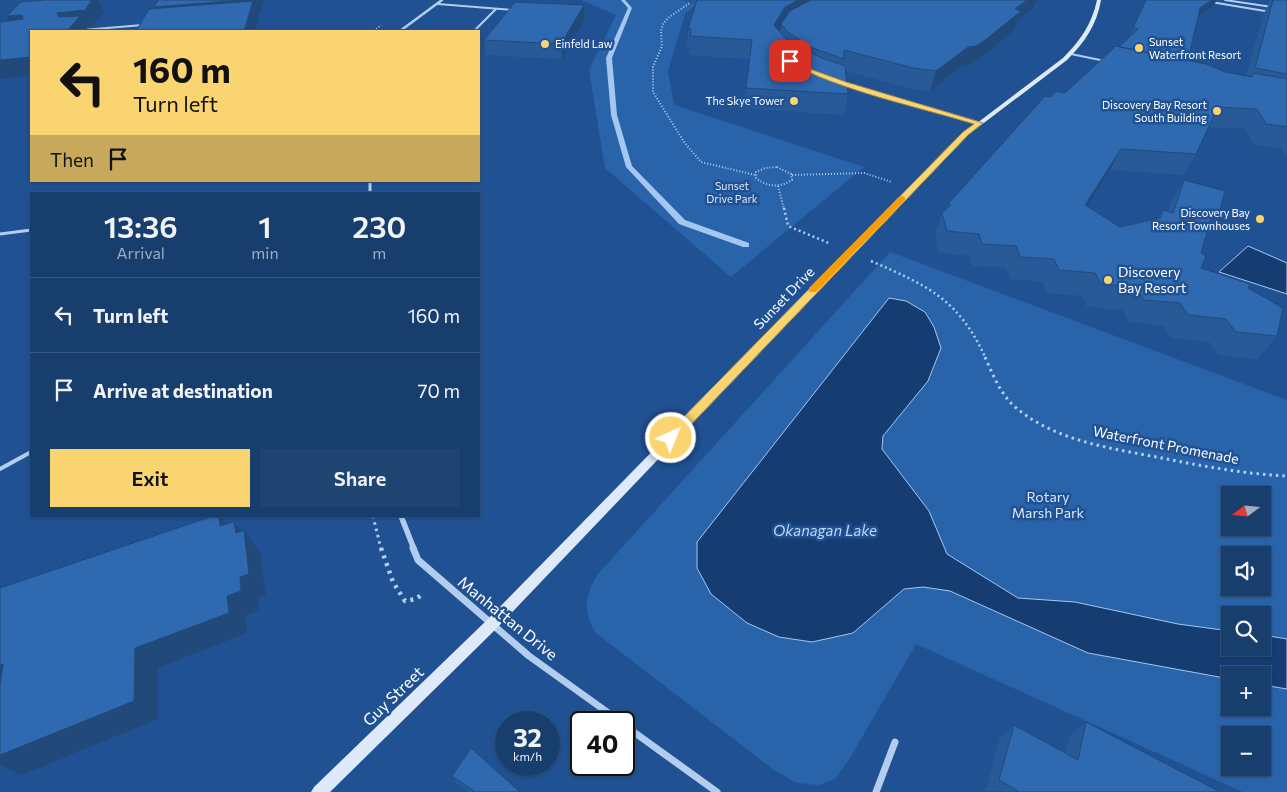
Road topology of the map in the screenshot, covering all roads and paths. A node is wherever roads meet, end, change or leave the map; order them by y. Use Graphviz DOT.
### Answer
graph roads {
  1 [pos="442,0"];
  2 [pos="694,0"];
  3 [pos="1099,0"];
  4 [pos="1225,0"];
  5 [pos="1209,2"];
  6 [pos="438,4"];
  7 [pos="1278,8"];
  8 [pos="496,9"];
  9 [pos="515,10"];
  10 [pos="1277,12"];
  11 [pos="144,25"];
  12 [pos="77,30"];
  13 [pos="401,30"];
  14 [pos="475,30"];
  15 [pos="1071,54"];
  16 [pos="1110,62"];
  17 [pos="835,80"];
  18 [pos="979,123"];
  19 [pos="755,175"];
  20 [pos="792,175"];
  21 [pos="778,186"];
  22 [pos="912,188"];
  23 [pos="30,230"];
  24 [pos="0,234"];
  25 [pos="850,252"];
  26 [pos="30,453"];
  27 [pos="0,469"];
  28 [pos="1287,476"];
  29 [pos="401,517"];
  30 [pos="491,625"];
  31 [pos="604,711"];
  32 [pos="635,733"];
  33 [pos="895,742"];
  34 [pos="319,792"];
  35 [pos="717,792"];
  36 [pos="876,792"];
  1 -- 6 [label="street"];
  2 -- 19 [label="path"];
  3 -- 15 [label="street, Sunset Drive"];
  4 -- 7 [label="lane"];
  5 -- 10 [label="lane"];
  6 -- 8 [label="lane"];
  6 -- 13 [label="street"];
  8 -- 9 [label="lane"];
  8 -- 14 [label="lane"];
  11 -- 12 [label="lane"];
  15 -- 16 [label="lane"];
  15 -- 18 [label="street, Sunset Drive"];
  17 -- 18 [label="street"];
  18 -- 22 [label="street, Sunset Drive"];
  19 -- 20 [label="path"];
  19 -- 21 [label="path"];
  20 -- 21 [label="path"];
  20 -- 22 [label="path"];
  21 -- 25 [label="path, Waterfront Promenade"];
  22 -- 25 [label="street, Sunset Drive"];
  23 -- 24 [label="lane"];
  25 -- 28 [label="path, Waterfront Promenade"];
  25 -- 30 [label="street, Sunset Drive"];
  26 -- 27 [label="lane"];
  29 -- 30 [label="street, Manhattan Drive"];
  30 -- 31 [label="street, Manhattan Drive"];
  30 -- 34 [label="street, Guy Street"];
  32 -- 35 [label="street, Manhattan Drive"];
  33 -- 36 [label="street"];
}
